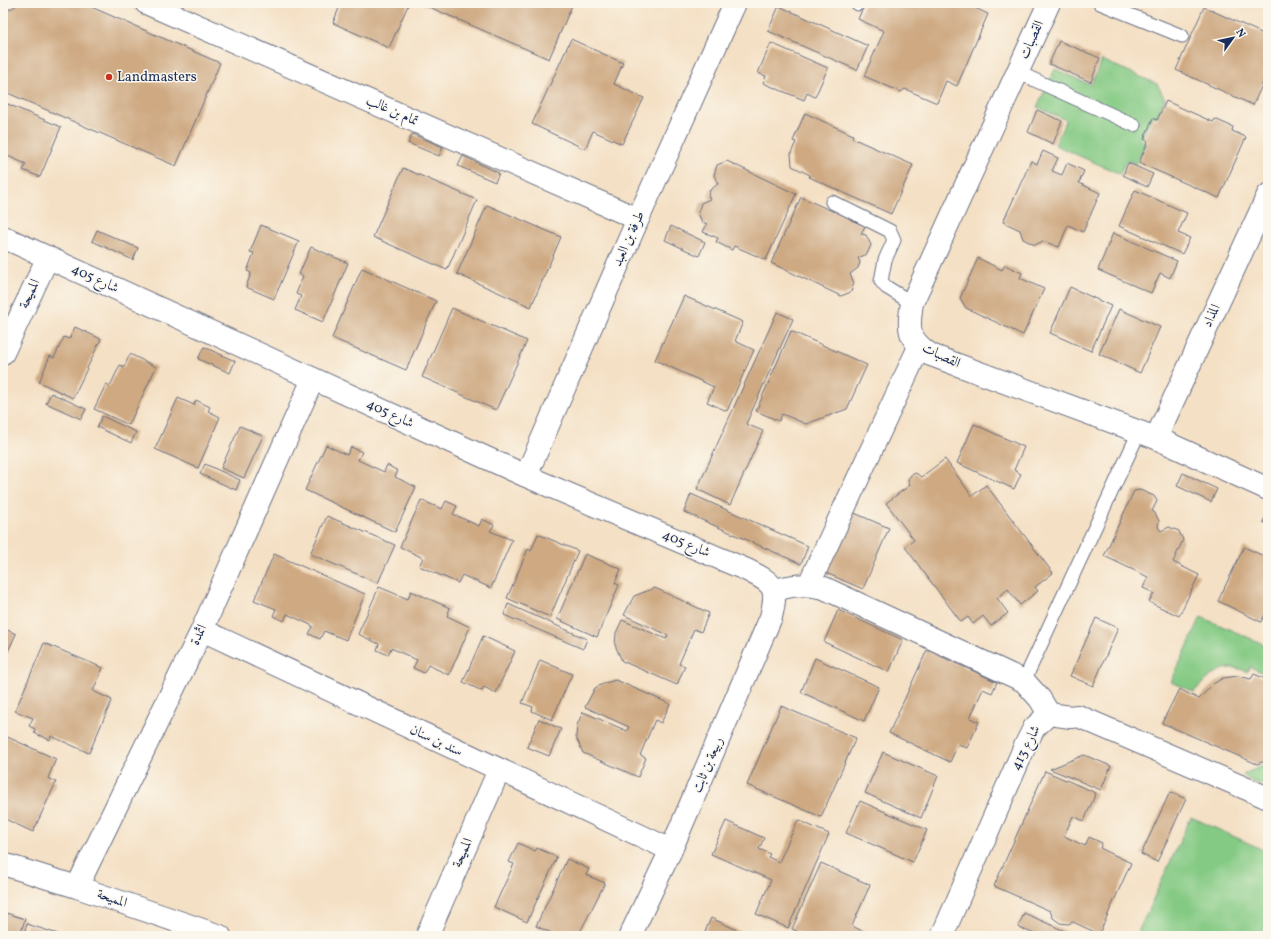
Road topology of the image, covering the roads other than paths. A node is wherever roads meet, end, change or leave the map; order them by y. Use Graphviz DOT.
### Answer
graph roads {
  1 [pos="146,3"];
  2 [pos="735,3"];
  3 [pos="1049,3"];
  4 [pos="1100,3"];
  5 [pos="168,8"];
  6 [pos="1182,36"];
  7 [pos="1018,72"];
  8 [pos="1134,125"];
  9 [pos="1268,195"];
  10 [pos="832,202"];
  11 [pos="638,219"];
  12 [pos="3,238"];
  13 [pos="48,258"];
  14 [pos="912,303"];
  15 [pos="919,347"];
  16 [pos="3,353"];
  17 [pos="313,379"];
  18 [pos="1147,435"];
  19 [pos="526,476"];
  20 [pos="1268,488"];
  21 [pos="809,584"];
  22 [pos="774,591"];
  23 [pos="202,630"];
  24 [pos="1024,681"];
  25 [pos="1049,714"];
  26 [pos="499,770"];
  27 [pos="1268,798"];
  28 [pos="671,850"];
  29 [pos="3,864"];
  30 [pos="77,887"];
  31 [pos="947,935"];
  32 [pos="220,936"];
  33 [pos="426,936"];
  34 [pos="630,936"];
  1 -- 5 [label="street, تمام بن غالب"];
  2 -- 11 [label="street, طرفة بن العبد"];
  3 -- 7 [label="street, القصبات"];
  4 -- 6 [label="lane"];
  5 -- 11 [label="street, تمام بن غالب"];
  7 -- 8 [label="lane"];
  7 -- 14 [label="street, القصبات"];
  9 -- 18 [label="street, المذاد"];
  10 -- 14 [label="lane"];
  11 -- 19 [label="street, طرفة بن العبد"];
  12 -- 13 [label="street, شارع 405"];
  13 -- 16 [label="street, المميحة"];
  13 -- 17 [label="street, شارع 405"];
  14 -- 15 [label="street, القصبات"];
  15 -- 18 [label="street, القصبات"];
  15 -- 21 [label="street"];
  17 -- 19 [label="street, شارع 405"];
  17 -- 23 [label="street, اثمدة"];
  18 -- 20 [label="street, القصبات"];
  18 -- 24 [label="lane"];
  19 -- 22 [label="street, شارع 405"];
  21 -- 22 [label="street"];
  21 -- 24 [label="street"];
  22 -- 28 [label="street, ربيعة بن ثابت"];
  23 -- 26 [label="street, سند بن سنان"];
  23 -- 30 [label="street, اثمدة"];
  24 -- 25 [label="street"];
  25 -- 27 [label="street, شارع 413"];
  25 -- 31 [label="street, شارع 413"];
  26 -- 28 [label="street, سند بن سنان"];
  26 -- 33 [label="street, المميحة"];
  28 -- 34 [label="street, ربيعة بن ثابت"];
  29 -- 30 [label="street, المميحة"];
  30 -- 32 [label="street, المميحة"];
}
